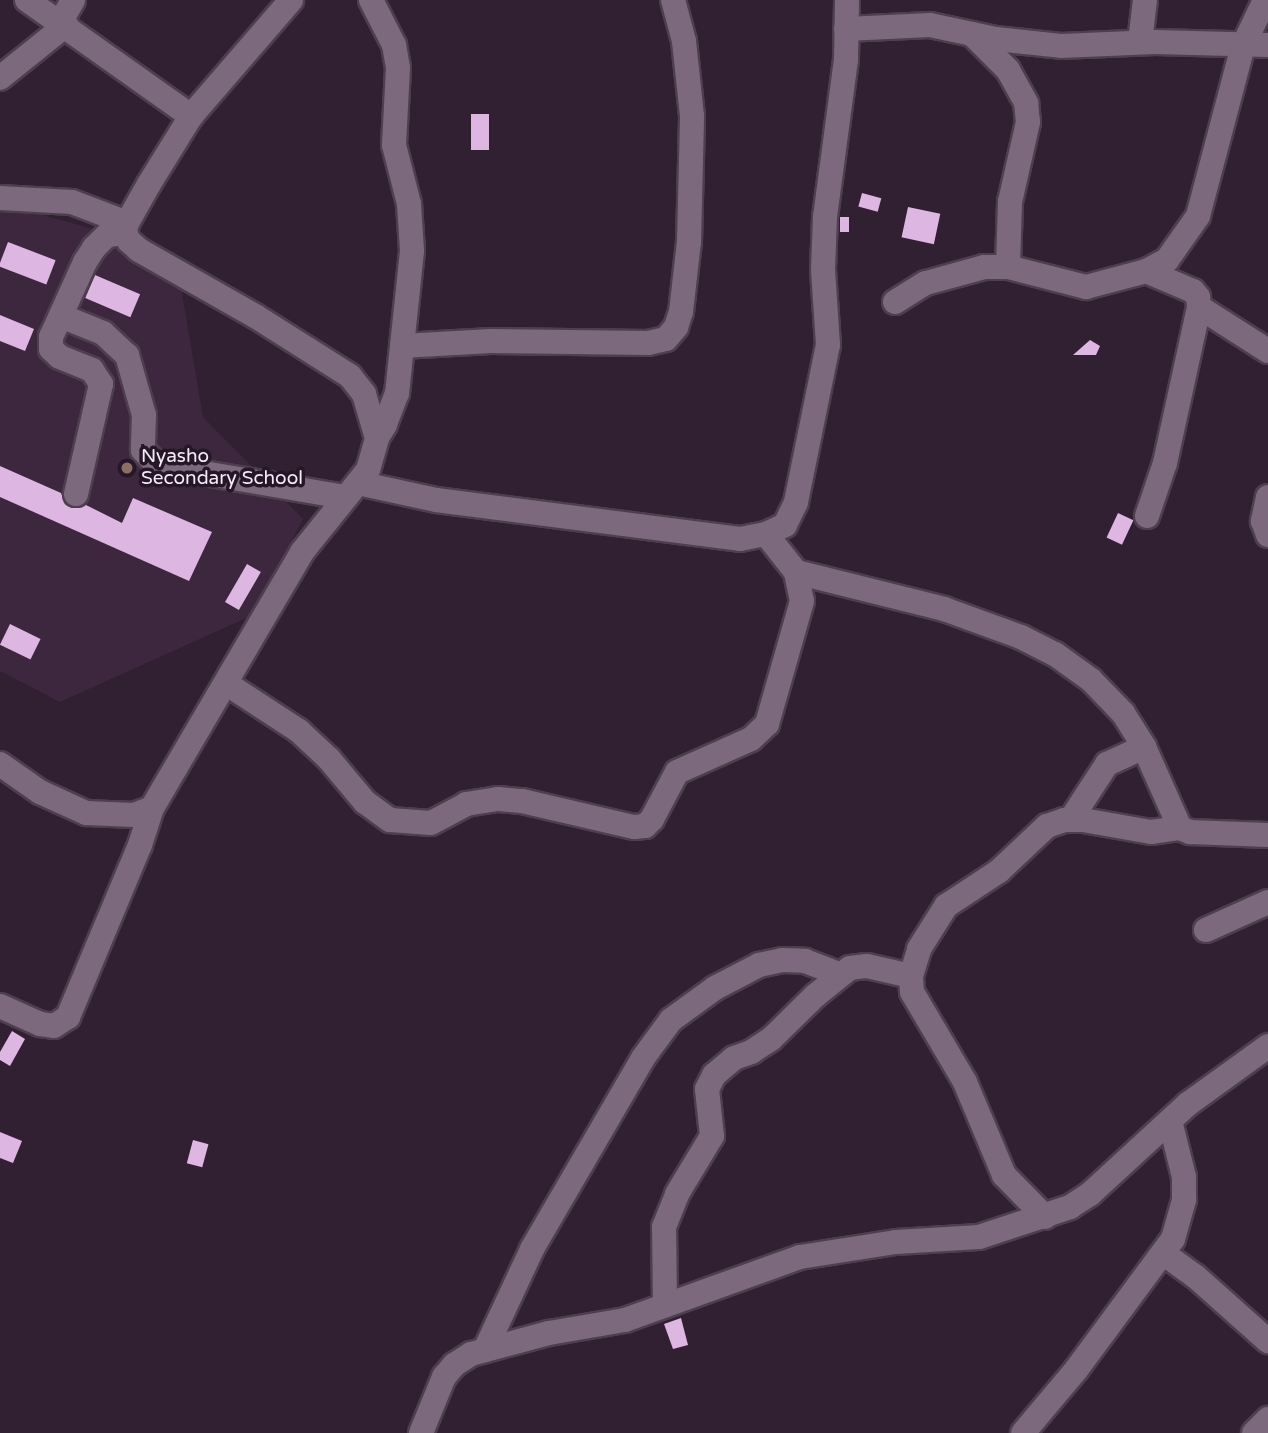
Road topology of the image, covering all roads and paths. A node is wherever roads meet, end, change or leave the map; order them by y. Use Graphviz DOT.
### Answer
graph roads {
  1 [pos="27,0"];
  2 [pos="292,0"];
  3 [pos="370,0"];
  4 [pos="673,0"];
  5 [pos="847,0"];
  6 [pos="1145,0"];
  7 [pos="1265,0"];
  8 [pos="66,15"];
  9 [pos="846,29"];
  10 [pos="969,32"];
  11 [pos="1140,42"];
  12 [pos="1268,45"];
  13 [pos="1243,46"];
  14 [pos="0,78"];
  15 [pos="191,116"];
  16 [pos="0,198"];
  17 [pos="126,228"];
  18 [pos="1008,267"];
  19 [pos="1146,271"];
  20 [pos="895,302"];
  21 [pos="1199,307"];
  22 [pos="61,316"];
  23 [pos="402,346"];
  24 [pos="1268,351"];
  25 [pos="377,438"];
  26 [pos="352,490"];
  27 [pos="76,494"];
  28 [pos="1268,497"];
  29 [pos="1147,516"];
  30 [pos="766,534"];
  31 [pos="1268,535"];
  32 [pos="796,572"];
  33 [pos="226,684"];
  34 [pos="1144,747"];
  35 [pos="0,764"];
  36 [pos="152,807"];
  37 [pos="1071,819"];
  38 [pos="1180,828"];
  39 [pos="1268,835"];
  40 [pos="1268,902"];
  41 [pos="1206,930"];
  42 [pos="839,974"];
  43 [pos="911,976"];
  44 [pos="0,1006"];
  45 [pos="1268,1046"];
  46 [pos="1170,1121"];
  47 [pos="1045,1217"];
  48 [pos="1163,1253"];
  49 [pos="665,1305"];
  50 [pos="1268,1341"];
  51 [pos="485,1350"];
  52 [pos="1268,1419"];
  53 [pos="421,1433"];
  54 [pos="1023,1433"];
  55 [pos="1254,1433"];
  1 -- 8 [label="street"];
  2 -- 15 [label="street"];
  3 -- 23 [label="street"];
  4 -- 23 [label="street"];
  5 -- 9 [label="street"];
  6 -- 11 [label="street"];
  7 -- 13 [label="street"];
  8 -- 14 [label="street"];
  8 -- 15 [label="street"];
  9 -- 10 [label="street"];
  9 -- 30 [label="street"];
  10 -- 11 [label="street"];
  10 -- 18 [label="street"];
  11 -- 13 [label="street"];
  12 -- 13 [label="street"];
  13 -- 19 [label="street"];
  15 -- 17 [label="street"];
  16 -- 17 [label="street"];
  17 -- 22 [label="street"];
  17 -- 25 [label="street"];
  18 -- 19 [label="street"];
  18 -- 20 [label="street"];
  19 -- 21 [label="street"];
  21 -- 24 [label="street"];
  21 -- 29 [label="street"];
  22 -- 26 [label="street"];
  22 -- 27 [label="street"];
  23 -- 25 [label="street"];
  25 -- 26 [label="street"];
  26 -- 30 [label="street"];
  26 -- 33 [label="street"];
  28 -- 31 [label="street"];
  30 -- 32 [label="street"];
  32 -- 33 [label="street"];
  32 -- 34 [label="street"];
  33 -- 36 [label="street"];
  34 -- 37 [label="street"];
  34 -- 38 [label="street"];
  35 -- 36 [label="street"];
  36 -- 44 [label="street"];
  37 -- 38 [label="street"];
  37 -- 43 [label="street"];
  38 -- 39 [label="street"];
  40 -- 41 [label="street"];
  42 -- 43 [label="street"];
  42 -- 49 [label="street"];
  42 -- 51 [label="street"];
  43 -- 47 [label="street"];
  45 -- 46 [label="street"];
  46 -- 47 [label="street"];
  46 -- 48 [label="street"];
  47 -- 49 [label="street"];
  48 -- 50 [label="street"];
  48 -- 54 [label="street"];
  49 -- 51 [label="street"];
  51 -- 53 [label="street"];
  52 -- 55 [label="street"];
}
